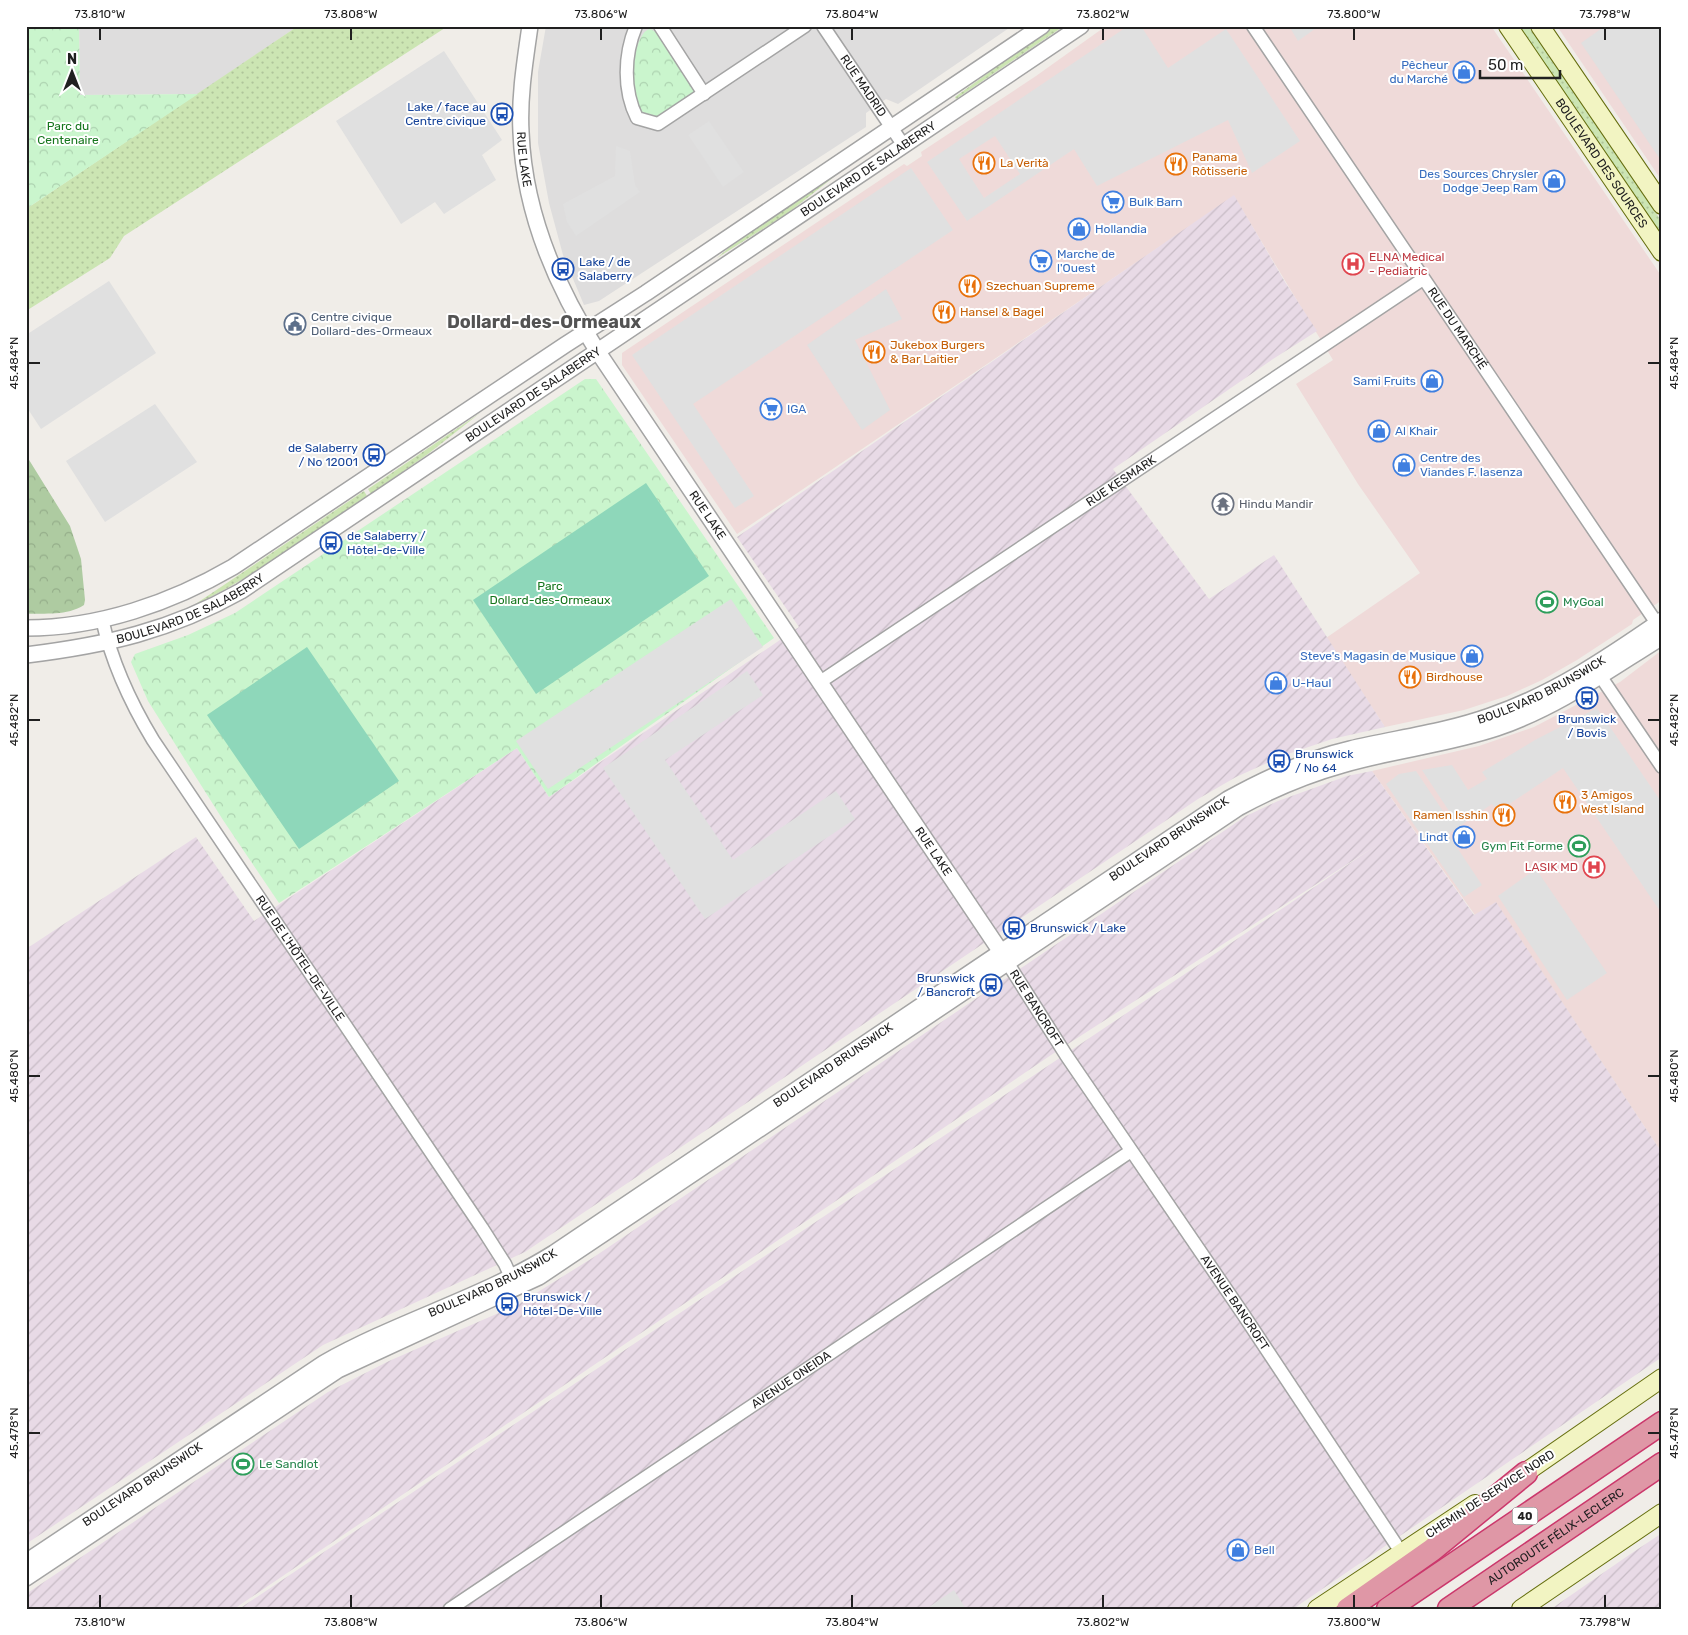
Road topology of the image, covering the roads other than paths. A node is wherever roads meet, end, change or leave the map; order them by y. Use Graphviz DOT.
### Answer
graph roads {
  1 [pos="530,26"];
  2 [pos="636,26"];
  3 [pos="660,26"];
  4 [pos="805,26"];
  5 [pos="823,26"];
  6 [pos="1042,26"];
  7 [pos="1081,26"];
  8 [pos="1253,26"];
  9 [pos="1508,26"];
  10 [pos="1540,26"];
  11 [pos="704,94"];
  12 [pos="891,128"];
  13 [pos="904,146"];
  14 [pos="1662,204"];
  15 [pos="1662,252"];
  16 [pos="1422,279"];
  17 [pos="585,332"];
  18 [pos="598,352"];
  19 [pos="102,619"];
  20 [pos="26,628"];
  21 [pos="1660,628"];
  22 [pos="108,643"];
  23 [pos="29,654"];
  24 [pos="1601,678"];
  25 [pos="820,682"];
  26 [pos="1662,767"];
  27 [pos="1004,956"];
  28 [pos="1066,1055"];
  29 [pos="1131,1151"];
  30 [pos="513,1282"];
  31 [pos="1662,1378"];
  32 [pos="1662,1423"];
  33 [pos="1662,1464"];
  34 [pos="1526,1473"];
  35 [pos="1662,1514"];
  36 [pos="1401,1552"];
  37 [pos="26,1562"];
  38 [pos="26,1578"];
  39 [pos="450,1609"];
  40 [pos="1317,1609"];
  41 [pos="1348,1609"];
  42 [pos="1388,1609"];
  43 [pos="1449,1609"];
  44 [pos="1521,1609"];
  1 -- 17 [label="street, RUE LAKE"];
  2 -- 11 [label="street"];
  3 -- 11 [label="street"];
  4 -- 11 [label="street"];
  5 -- 12 [label="street, RUE MADRID"];
  6 -- 12 [label="street, BOULEVARD DE SALABERRY"];
  7 -- 13 [label="street, BOULEVARD DE SALABERRY"];
  8 -- 16 [label="street, RUE DU MARCHÉ"];
  9 -- 15 [label="main road, BOULEVARD DES SOURCES"];
  10 -- 14 [label="main road, BOULEVARD DES SOURCES"];
  12 -- 13 [label="street, RUE MADRID"];
  12 -- 17 [label="street, BOULEVARD DE SALABERRY"];
  13 -- 18 [label="street, BOULEVARD DE SALABERRY"];
  16 -- 21 [label="street, RUE DU MARCHÉ"];
  16 -- 25 [label="street, RUE KESMARK"];
  17 -- 18 [label="street, RUE LAKE"];
  17 -- 19 [label="street, BOULEVARD DE SALABERRY"];
  18 -- 22 [label="street, BOULEVARD DE SALABERRY"];
  18 -- 25 [label="street, RUE LAKE"];
  19 -- 20 [label="street, BOULEVARD DE SALABERRY"];
  19 -- 22 [label="street, RUE DE L'HÔTEL-DE-VILLE"];
  21 -- 24 [label="street, BOULEVARD BRUNSWICK"];
  21 -- 27 [label="street, BOULEVARD BRUNSWICK"];
  22 -- 23 [label="street, BOULEVARD DE SALABERRY"];
  22 -- 30 [label="street, RUE DE L'HÔTEL-DE-VILLE"];
  24 -- 26 [label="street"];
  24 -- 27 [label="street, BOULEVARD BRUNSWICK"];
  25 -- 27 [label="street, RUE LAKE"];
  27 -- 28 [label="street, RUE BANCROFT"];
  27 -- 30 [label="street, BOULEVARD BRUNSWICK"];
  28 -- 29 [label="street, AVENUE BANCROFT"];
  29 -- 36 [label="street, AVENUE BANCROFT"];
  29 -- 39 [label="street, AVENUE ONEIDA"];
  30 -- 37 [label="street, BOULEVARD BRUNSWICK"];
  30 -- 38 [label="street, BOULEVARD BRUNSWICK"];
  31 -- 34 [label="main road, CHEMIN DE SERVICE NORD"];
  32 -- 42 [label="highway, 40"];
  33 -- 43 [label="highway, AUTOROUTE FÉLIX-LECLERC"];
  34 -- 36 [label="main road, CHEMIN DE SERVICE NORD"];
  34 -- 41 [label="highway"];
  35 -- 44 [label="main road"];
  36 -- 40 [label="main road, CHEMIN DE SERVICE NORD"];
}
